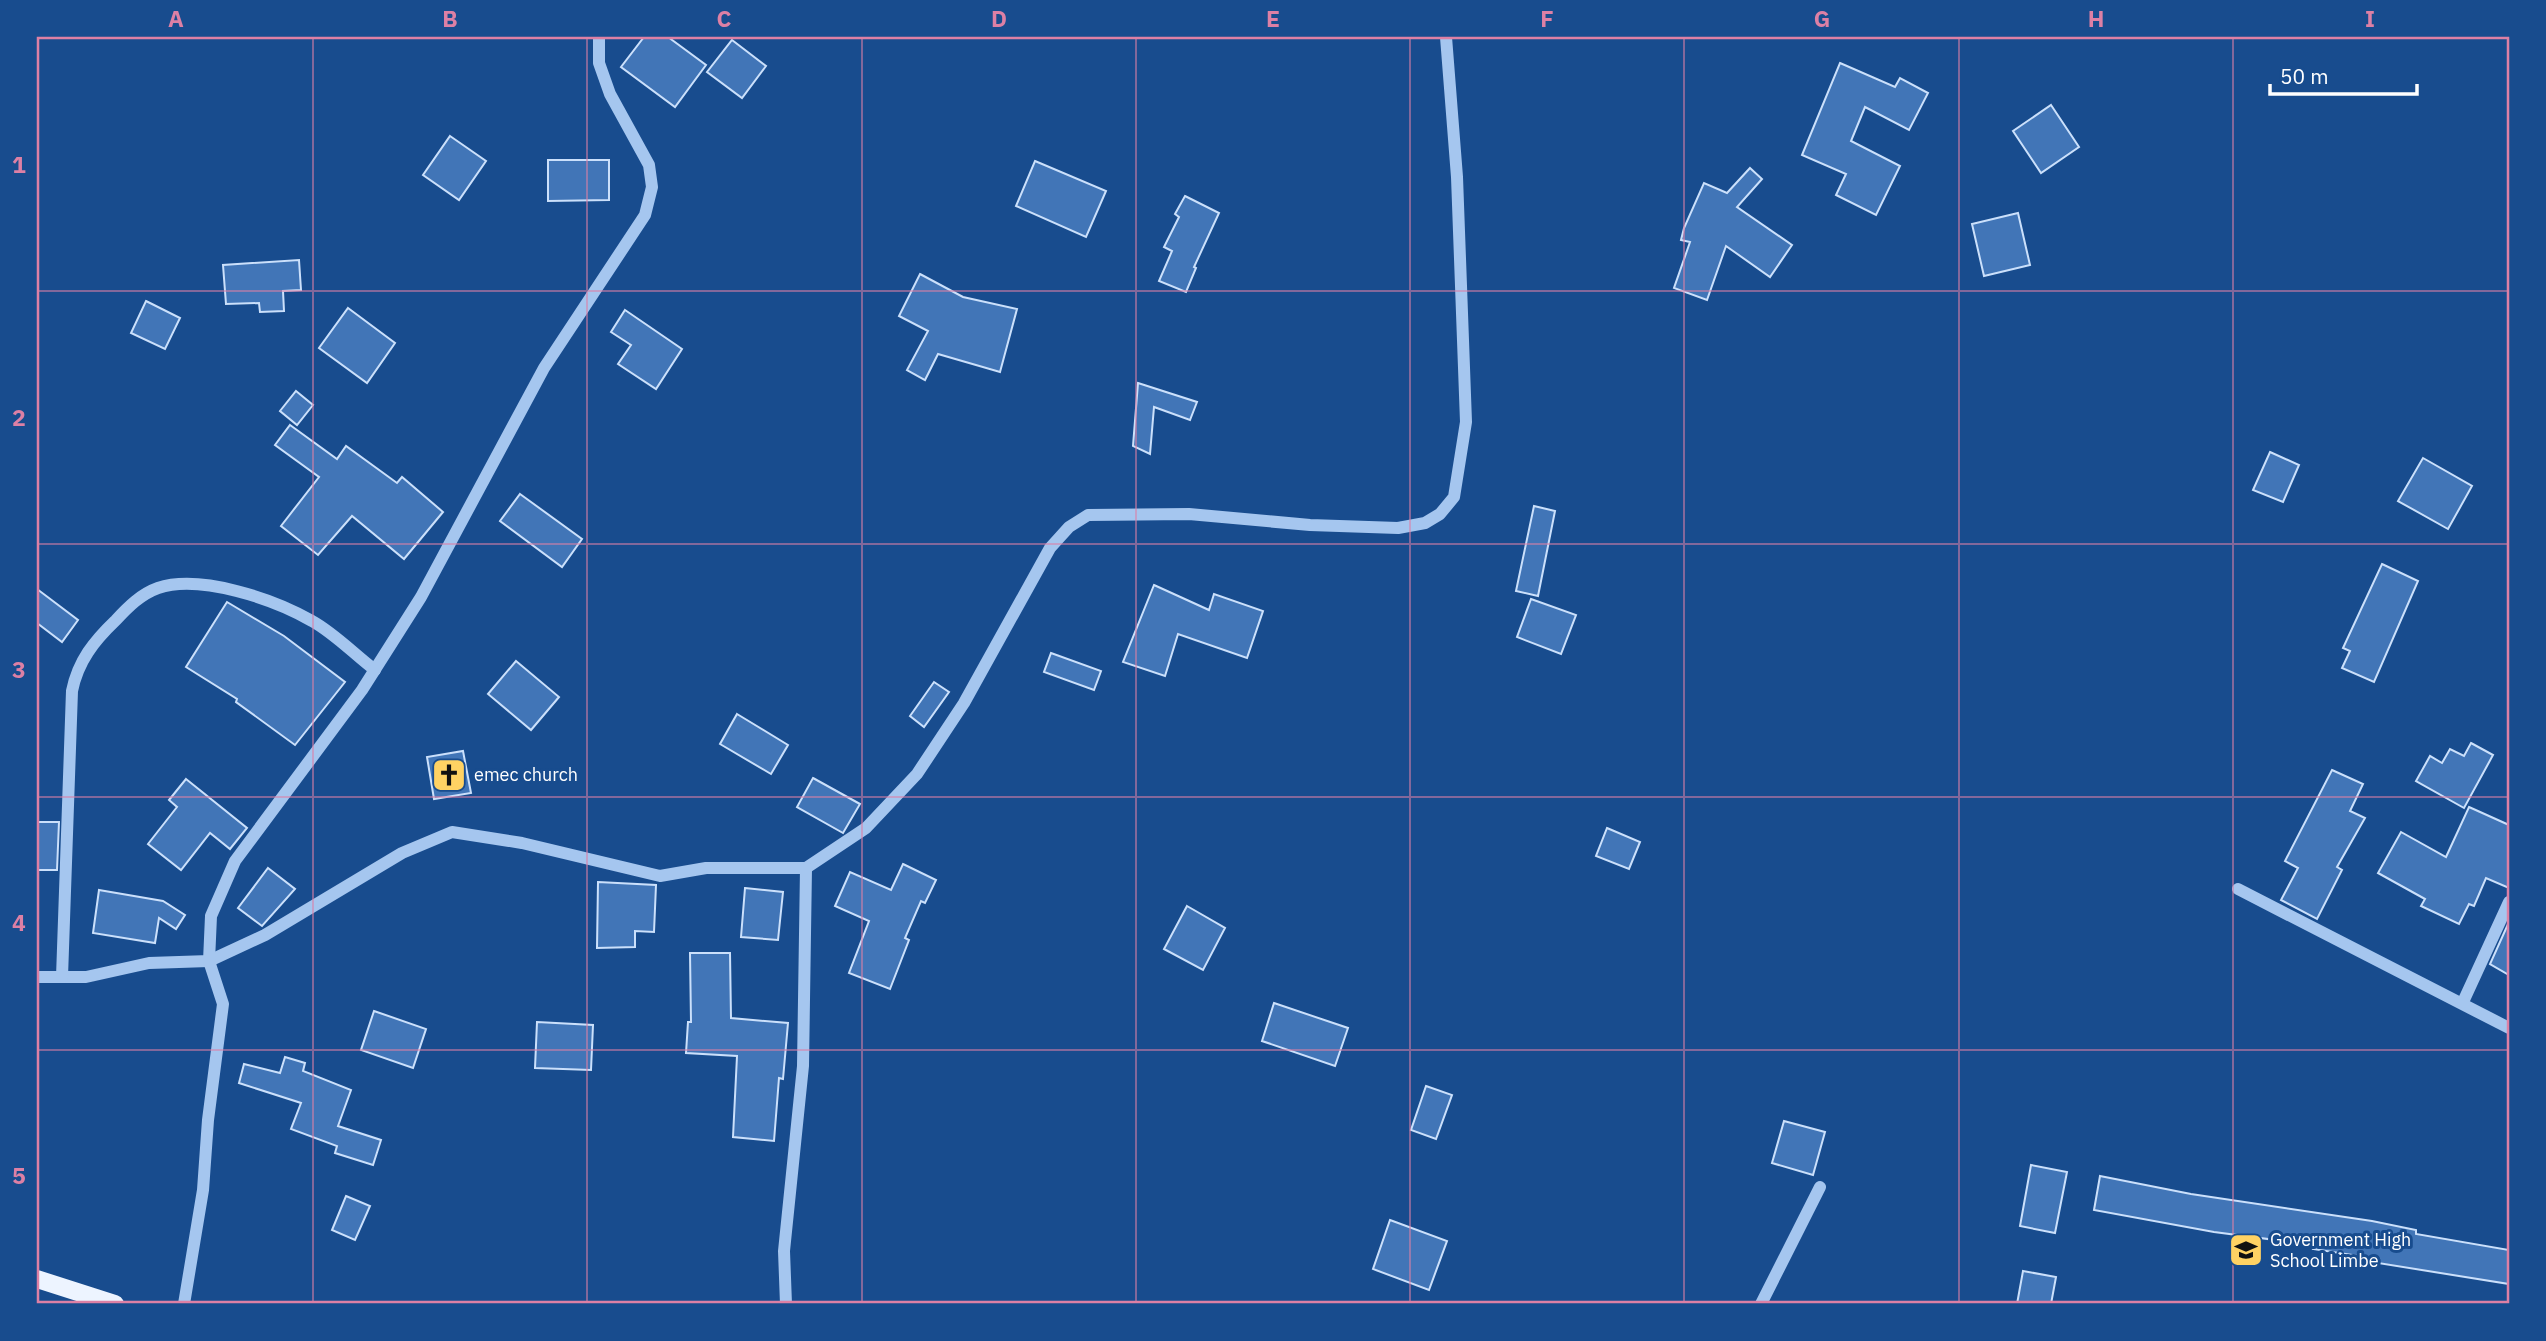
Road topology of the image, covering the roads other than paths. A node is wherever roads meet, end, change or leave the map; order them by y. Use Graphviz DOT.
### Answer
graph roads {
  1 [pos="599,37"];
  2 [pos="1446,37"];
  3 [pos="375,670"];
  4 [pos="806,869"];
  5 [pos="2238,889"];
  6 [pos="2509,902"];
  7 [pos="209,961"];
  8 [pos="37,977"];
  9 [pos="62,977"];
  10 [pos="2463,1002"];
  11 [pos="2509,1028"];
  12 [pos="1820,1187"];
  13 [pos="37,1279"];
  14 [pos="115,1304"];
  15 [pos="184,1304"];
  16 [pos="786,1304"];
  17 [pos="1761,1304"];
  1 -- 3 [label="street"];
  2 -- 4 [label="street"];
  3 -- 7 [label="street"];
  3 -- 9 [label="street"];
  4 -- 7 [label="street"];
  4 -- 16 [label="street"];
  5 -- 10 [label="street"];
  6 -- 10 [label="street"];
  7 -- 9 [label="street"];
  7 -- 15 [label="street"];
  8 -- 9 [label="street"];
  10 -- 11 [label="street"];
  12 -- 17 [label="street"];
  13 -- 14 [label="main road"];
}
